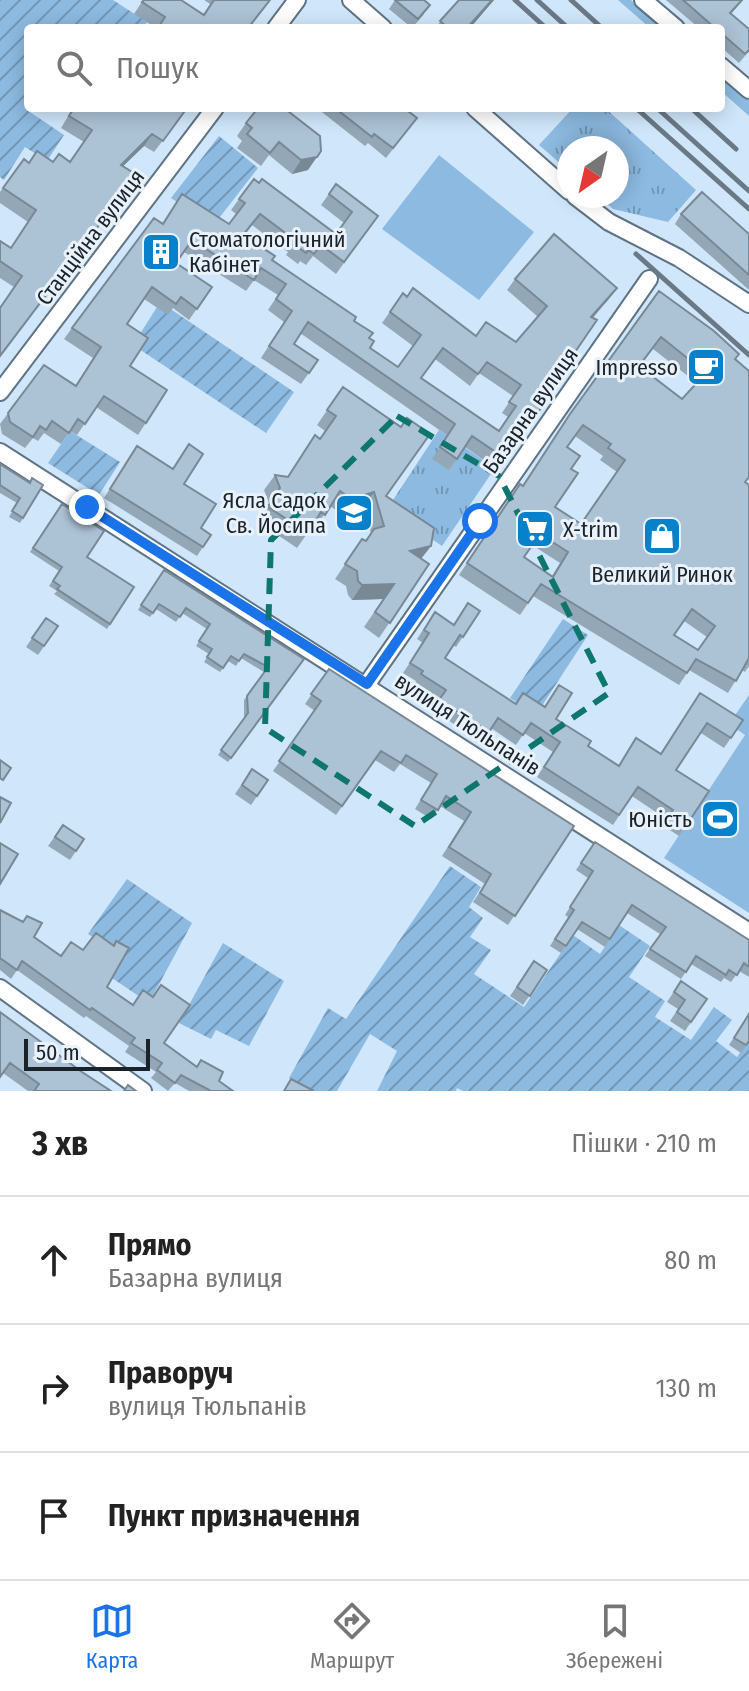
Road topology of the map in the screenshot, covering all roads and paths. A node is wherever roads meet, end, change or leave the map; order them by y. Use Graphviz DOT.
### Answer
graph roads {
  1 [pos="297,0"];
  2 [pos="351,0"];
  3 [pos="643,0"];
  4 [pos="279,24"];
  5 [pos="378,24"];
  6 [pos="671,24"];
  7 [pos="725,69"];
  8 [pos="749,90"];
  9 [pos="212,112"];
  10 [pos="480,112"];
  11 [pos="557,180"];
  12 [pos="591,208"];
  13 [pos="649,279"];
  14 [pos="749,304"];
  15 [pos="0,392"];
  16 [pos="0,452"];
  17 [pos="367,684"];
  18 [pos="749,932"];
  19 [pos="0,988"];
  20 [pos="143,1091"];
  1 -- 4 [label="street"];
  2 -- 5 [label="street"];
  3 -- 6 [label="street"];
  7 -- 8 [label="street"];
  9 -- 15 [label="street, Станційна вулиця"];
  10 -- 11 [label="street"];
  12 -- 14 [label="street"];
  13 -- 17 [label="street, Базарна вулиця"];
  16 -- 17 [label="street, вулиця Тюльпанів"];
  17 -- 18 [label="street, вулиця Тюльпанів"];
  19 -- 20 [label="street"];
}
